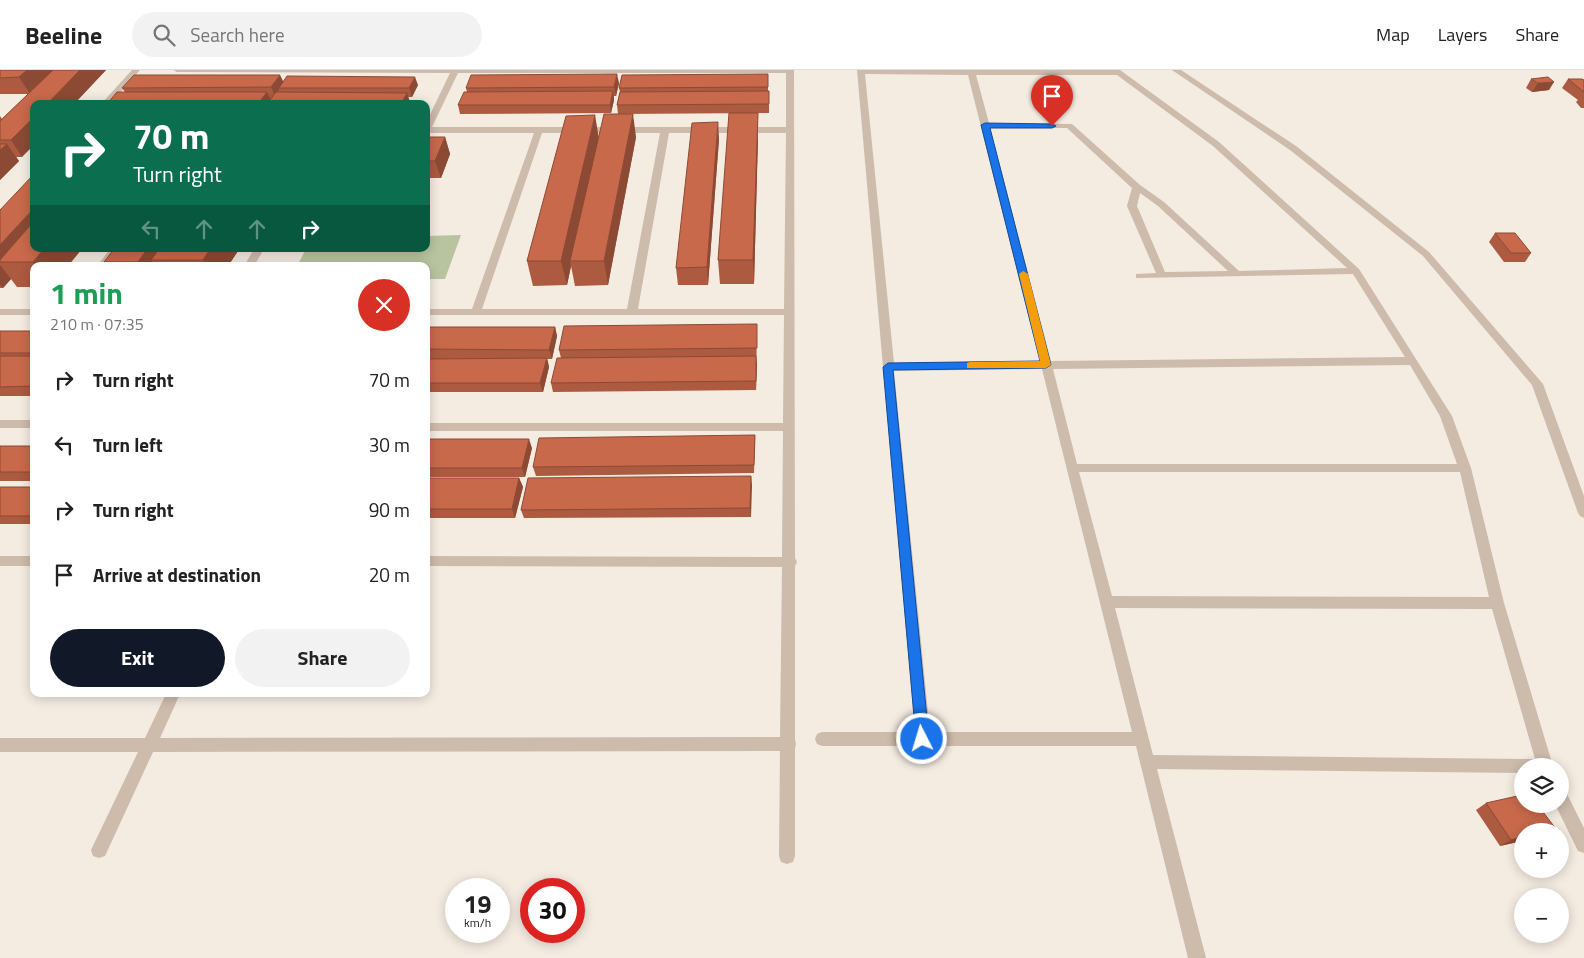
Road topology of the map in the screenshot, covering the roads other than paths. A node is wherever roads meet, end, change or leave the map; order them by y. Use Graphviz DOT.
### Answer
graph roads {
  1 [pos="136,70"];
  2 [pos="177,70"];
  3 [pos="1176,70"];
  4 [pos="454,71"];
  5 [pos="790,71"];
  6 [pos="861,71"];
  7 [pos="1117,71"];
  8 [pos="972,72"];
  9 [pos="109,100"];
  10 [pos="430,122"];
  11 [pos="985,125"];
  12 [pos="430,130"];
  13 [pos="539,130"];
  14 [pos="665,130"];
  15 [pos="790,130"];
  16 [pos="1137,186"];
  17 [pos="114,252"];
  18 [pos="105,262"];
  19 [pos="1356,271"];
  20 [pos="1237,274"];
  21 [pos="1140,276"];
  22 [pos="1162,276"];
  23 [pos="0,312"];
  24 [pos="30,312"];
  25 [pos="430,312"];
  26 [pos="476,312"];
  27 [pos="632,312"];
  28 [pos="790,312"];
  29 [pos="1413,361"];
  30 [pos="1046,365"];
  31 [pos="888,367"];
  32 [pos="0,424"];
  33 [pos="30,424"];
  34 [pos="430,427"];
  35 [pos="789,427"];
  36 [pos="1072,468"];
  37 [pos="1465,468"];
  38 [pos="1584,513"];
  39 [pos="0,561"];
  40 [pos="30,561"];
  41 [pos="430,562"];
  42 [pos="790,562"];
  43 [pos="1107,602"];
  44 [pos="1497,603"];
  45 [pos="172,697"];
  46 [pos="1141,738"];
  47 [pos="822,739"];
  48 [pos="922,739"];
  49 [pos="149,744"];
  50 [pos="789,744"];
  51 [pos="0,745"];
  52 [pos="1542,758"];
  53 [pos="1147,762"];
  54 [pos="1514,766"];
  55 [pos="1568,813"];
  56 [pos="1584,845"];
  57 [pos="99,850"];
  58 [pos="788,856"];
  59 [pos="1197,958"];
  1 -- 9 [label="street"];
  2 -- 4 [label="street"];
  3 -- 38 [label="street"];
  4 -- 5 [label="street"];
  4 -- 10 [label="street"];
  5 -- 15 [label="street"];
  6 -- 8 [label="street"];
  6 -- 31 [label="street"];
  7 -- 8 [label="street"];
  7 -- 19 [label="street"];
  8 -- 11 [label="street"];
  11 -- 16 [label="street"];
  11 -- 30 [label="street"];
  12 -- 13 [label="street"];
  13 -- 14 [label="street"];
  13 -- 26 [label="street"];
  14 -- 15 [label="street"];
  14 -- 27 [label="street"];
  15 -- 28 [label="street"];
  16 -- 20 [label="street"];
  16 -- 22 [label="street"];
  17 -- 18 [label="street"];
  19 -- 20 [label="street"];
  19 -- 29 [label="street"];
  20 -- 22 [label="street"];
  21 -- 22 [label="street"];
  23 -- 24 [label="street"];
  25 -- 26 [label="street"];
  26 -- 27 [label="street"];
  27 -- 28 [label="street"];
  28 -- 35 [label="street"];
  29 -- 30 [label="street"];
  29 -- 37 [label="street"];
  30 -- 31 [label="street"];
  30 -- 36 [label="street"];
  31 -- 48 [label="street"];
  32 -- 33 [label="street"];
  34 -- 35 [label="street"];
  35 -- 42 [label="street"];
  36 -- 37 [label="street"];
  36 -- 43 [label="street"];
  37 -- 44 [label="street"];
  39 -- 40 [label="street"];
  41 -- 42 [label="street"];
  42 -- 50 [label="street"];
  43 -- 44 [label="street"];
  43 -- 46 [label="street"];
  44 -- 52 [label="street"];
  45 -- 49 [label="street"];
  46 -- 48 [label="street"];
  46 -- 53 [label="street"];
  47 -- 48 [label="street"];
  49 -- 50 [label="street"];
  49 -- 51 [label="street"];
  49 -- 57 [label="street"];
  50 -- 58 [label="street"];
  53 -- 54 [label="street"];
  53 -- 59 [label="street"];
  55 -- 56 [label="street"];
}
